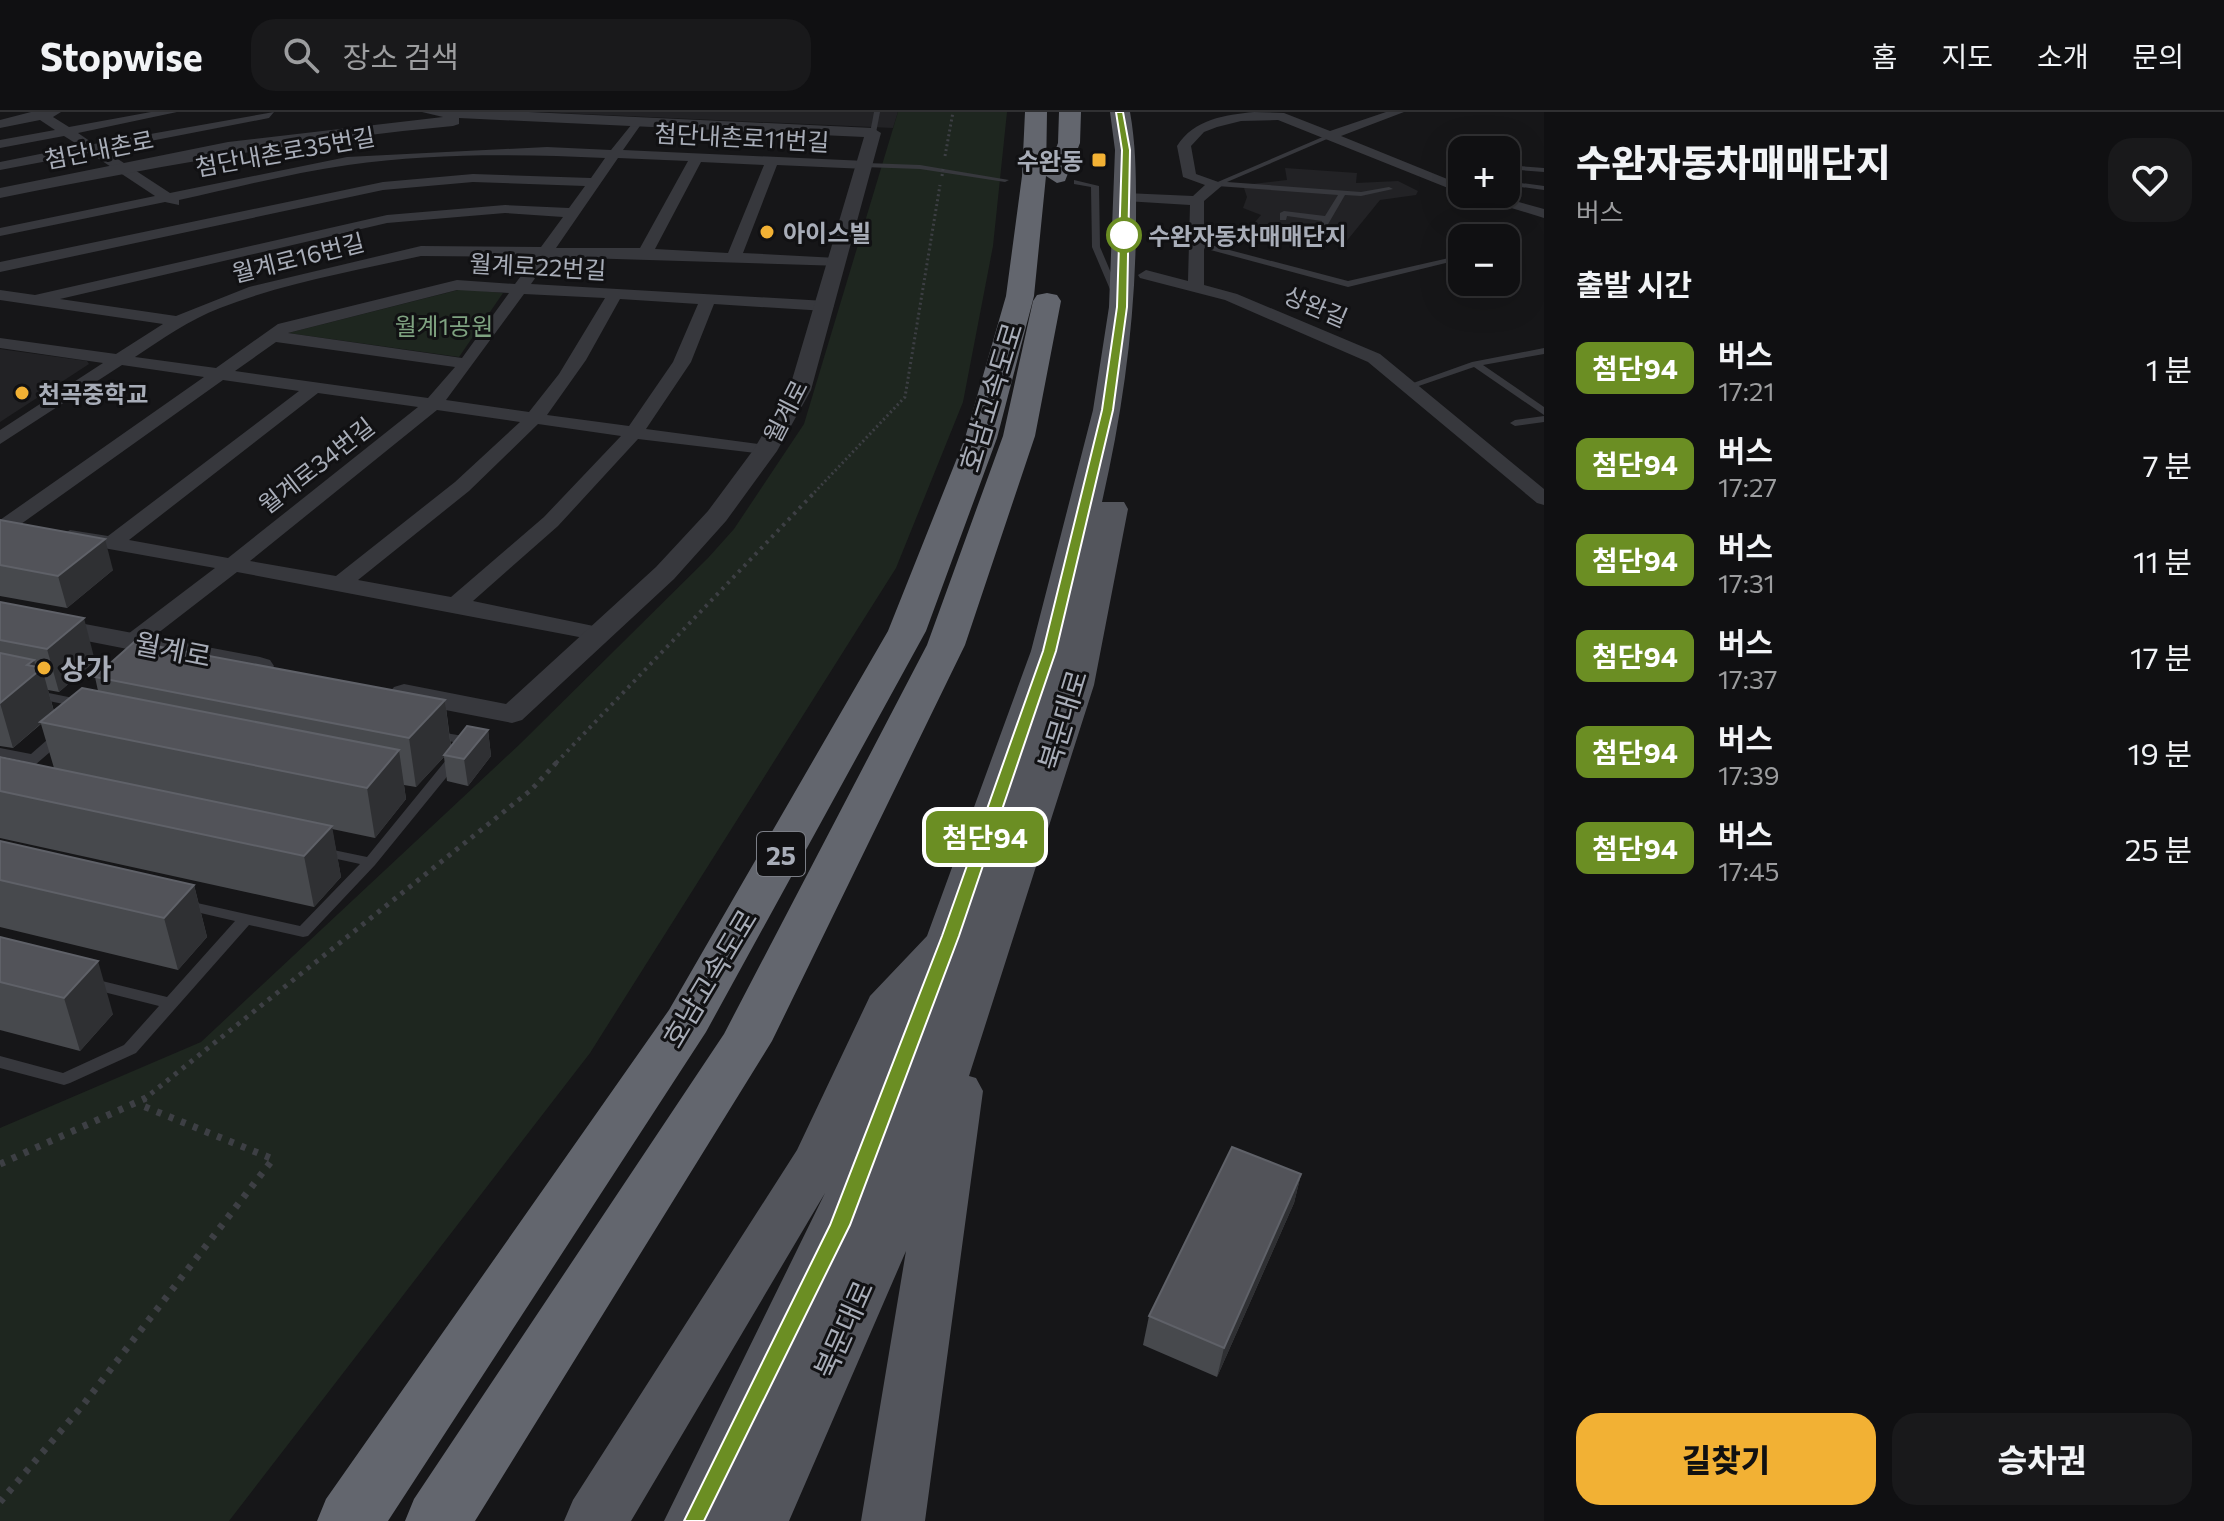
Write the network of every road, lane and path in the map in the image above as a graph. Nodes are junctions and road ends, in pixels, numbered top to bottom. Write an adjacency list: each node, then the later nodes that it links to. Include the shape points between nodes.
1 (64, 112): 12 (street)
2 (171, 112): 18 (street)
3 (266, 112): 21 (street)
4 (430, 112): 13 (street)
5 (953, 112): 113 (path, bridge, via 905,397 531,790)
6 (1036, 112): 116 (highway, 호남고속도로 / 25, via 1020,296 981,438 907,631 688,1020)
7 (1057, 112): 31 (highway, 호남고속도로 / 25)
8 (1070, 112): 31 (highway)
9 (1120, 112): 43 (main road, 북문대로)
10 (1138, 112): 43 (main road, 북문대로)
11 (1398, 112): 19 (street)
12 (40, 114): 17 (street); 18 (street, 첨단내촌로35번길)
13 (493, 116): 14 (street, 첨단내촌로); 15 (street)
14 (393, 118): 23 (street); 29 (street, 첨단내촌로)
15 (636, 123): 16 (street); 22 (street, 첨단내촌로11번길)
16 (875, 123): 26 (street, 월계로)
17 (0, 124)
18 (67, 132): 20 (street); 21 (street, 첨단내촌로35번길)
19 (1332, 135): 32 (street); 36 (lane); 36 (street, via 1267,114 1240,116 1194,133 1184,146 1190,177)
20 (0, 144)
21 (92, 148): 27 (street); 29 (street, 첨단내촌로35번길)
22 (615, 153): 23 (street, 첨단내촌로11번길, via 484,150); 24 (street, 첨단내촌로11번길); 35 (street, 첨단내촌로11번길)
23 (411, 155): 34 (street); 42 (street, 첨단내촌로35번길, via 347,161)
24 (696, 158): 25 (street, 첨단내촌로11번길); 56 (street)
25 (772, 161): 26 (street, 첨단내촌로11번길); 57 (street)
26 (866, 165): 33 (lane); 59 (street, 월계로)
27 (0, 166)
28 (1520, 168): 30 (lane)
29 (123, 169): 40 (street, 첨단내촌로); 42 (street, 첨단내촌로35번길)
30 (1544, 170)
31 (1067, 179): 64 (lane, via 1095,186 1096,247); 117 (highway, 호남고속도로 / 25, via 1019,436 946,645 746,1041)
32 (1448, 179)
33 (1005, 180)
34 (424, 182): 35 (street); 46 (street); 50 (street, 첨단내촌로35번길, via 344,192)
35 (596, 182): 47 (street, 첨단내촌로11번길)
36 (1217, 184): 41 (lane); 44 (street)
37 (1520, 185): 38 (lane)
38 (1544, 188)
39 (1389, 189): 41 (lane)
40 (0, 193)
41 (1343, 193): 49 (lane, via 1326,222 1284,213)
42 (167, 197): 50 (street, 첨단내촌로35번길); 51 (street, 첨단내촌로35번길)
43 (1139, 198): 44 (street); 64 (main road, 북문대로)
44 (1197, 201): 52 (street)
45 (1520, 207): 48 (street)
46 (436, 212): 47 (street); 53 (street); 54 (street)
47 (574, 213): 55 (street, 첨단내촌로11번길)
48 (1544, 214)
49 (1283, 218)
50 (206, 223): 54 (street, 첨단내촌로35번길); 60 (street, 첨단내촌로35번길)
51 (0, 232)
52 (1195, 243): 58 (lane, via 1348,284); 62 (street)
53 (438, 249): 55 (street, 월계로16번길); 61 (street, 월계로16번길)
54 (248, 250): 61 (street, 첨단내촌로35번길); 68 (street)
55 (546, 251): 56 (street, 월계로16번길); 63 (street, 첨단내촌로11번길)
56 (645, 253): 57 (street, 월계로16번길)
57 (734, 257): 59 (street, 월계로16번길)
58 (1448, 260)
59 (837, 263): 69 (street, 월계로)
60 (3, 264)
61 (295, 281): 70 (street, 월계로16번길, via 212,305)
62 (1196, 285): 64 (street, 상완길); 78 (street, 상완길, via 1361,352)
63 (518, 288): 65 (street, 월계로22번길); 71 (street, 월계로22번길, via 457,285 284,328); 75 (street, 월계로34번길)
64 (1134, 291): 108 (main road, 북문대로, via 1049,651); 110 (main road, 북문대로, via 1143,338 1133,412 1075,685)
65 (615, 294): 67 (street, 월계로22번길); 83 (street, via 582,354)
66 (0, 295): 68 (street)
67 (708, 299): 69 (street, 월계로22번길); 85 (street, via 683,359)
68 (35, 300): 70 (street)
69 (826, 306): 87 (street, 월계로, via 800,390)
70 (178, 321): 74 (street, 월계로16번길)
71 (272, 336): 75 (street); 77 (street, 월계로22번길)
72 (0, 343): 74 (street, 월계로34번길)
73 (1544, 351): 76 (lane)
74 (119, 360): 77 (street, 월계로34번길); 86 (street, 월계로16번길)
75 (467, 364): 80 (street, 월계로34번길)
76 (1475, 364): 78 (lane); 81 (lane)
77 (219, 374): 79 (street, 월계로34번길); 89 (street)
78 (1407, 387): 88 (street, 상완길)
79 (314, 388): 80 (street, 월계로34번길); 90 (street)
80 (432, 405): 83 (street, 월계로34번길); 91 (street, 월계로34번길)
81 (1544, 412)
82 (1544, 419): 84 (lane)
83 (532, 420): 85 (street, 월계로34번길); 92 (street, via 455,495)
84 (1515, 423)
85 (634, 434): 87 (street, 월계로34번길); 93 (street, via 564,513)
86 (0, 438)
87 (765, 451): 95 (street, 월계로, via 717,516)
88 (1544, 499)
89 (3, 524): 90 (street)
90 (112, 543): 91 (street)
91 (231, 564): 92 (street); 96 (street, 월계로34번길)
92 (339, 584): 93 (street)
93 (456, 604): 95 (street)
94 (0, 616): 96 (street, 월계로)
95 (600, 634): 99 (street, 월계로, via 512,714)
96 (149, 648): 97 (street, 월계로)
97 (285, 670)
98 (0, 687): 102 (lane, via 95,706)
99 (376, 688)
100 (423, 732): 105 (lane, via 469,741 417,794)
101 (0, 752): 102 (lane)
102 (33, 759): 103 (lane)
103 (9, 786)
104 (309, 849): 105 (lane)
105 (370, 862): 107 (lane, via 303,932)
106 (168, 901): 107 (lane)
107 (245, 919): 111 (lane)
108 (950, 936): 118 (main road, via 887,1008 820,1157); 119 (main road, 북문대로, via 840,1225)
109 (78, 980): 111 (lane)
110 (973, 996): 120 (main road, 북문대로, via 882,1243); 121 (main road)
111 (171, 1003): 112 (lane, via 130,1049 64,1079)
112 (1, 1063)
113 (138, 1104): 114 (path); 115 (path, via 273,1159 83,1405)
114 (0, 1164)
115 (0, 1502)
116 (350, 1521)
117 (438, 1521)
118 (596, 1521)
119 (696, 1521)
120 (757, 1521)
121 (893, 1521)

